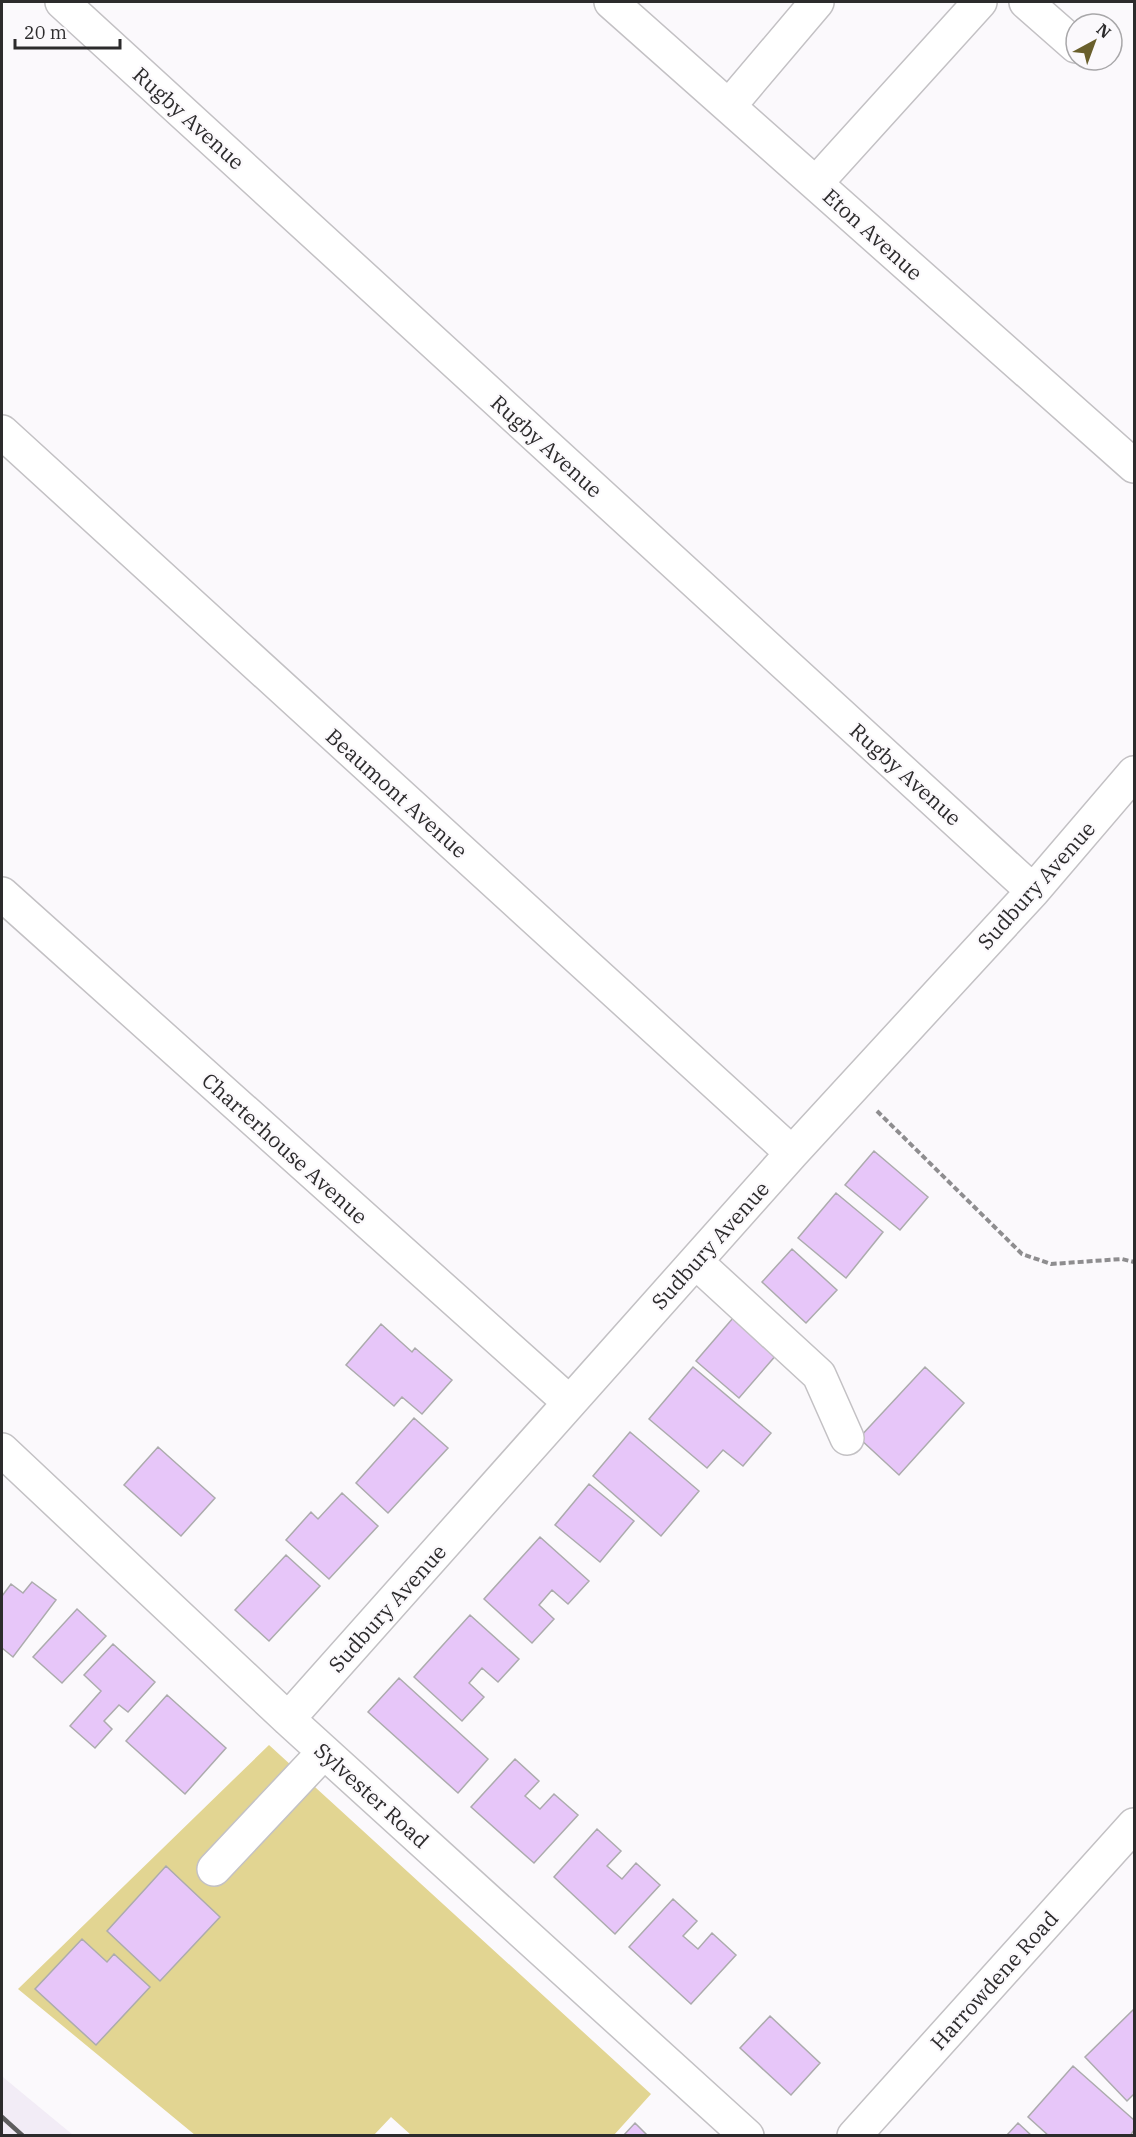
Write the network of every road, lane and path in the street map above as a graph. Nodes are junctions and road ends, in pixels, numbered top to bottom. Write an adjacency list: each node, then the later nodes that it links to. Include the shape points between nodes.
1 (62, 2): 12 (street, Rugby Avenue)
2 (817, 2): 7 (street)
3 (980, 2): 8 (street)
4 (1026, 2): 6 (street)
5 (624, 6): 7 (street, Eton Avenue)
6 (1064, 35)
7 (729, 106): 8 (street, Eton Avenue)
8 (816, 183): 10 (street, Eton Avenue)
9 (2, 432): 15 (street, Beaumont Avenue)
10 (1134, 466)
11 (1134, 773): 12 (street, Sudbury Avenue)
12 (1033, 891): 14 (street, Sudbury Avenue)
13 (2, 894): 18 (street, Charterhouse Avenue)
14 (853, 1087): 15 (street, Sudbury Avenue); 17 (path, via 1022,1254 1051,1264 1122,1259)
15 (792, 1154): 16 (street, Sudbury Avenue)
16 (696, 1262): 18 (street, Sudbury Avenue); 19 (street, via 819,1375)
17 (1134, 1262)
18 (569, 1402): 21 (street, Sudbury Avenue)
19 (847, 1438)
20 (2, 1450): 21 (street, Sylvester Road)
21 (288, 1719): 22 (street, Sylvester Road)
22 (324, 1752): 24 (street); 25 (street, Sylvester Road)
23 (1134, 1825): 26 (street, Harrowdene Road)
24 (214, 1869)
25 (747, 2136)
26 (854, 2136)

